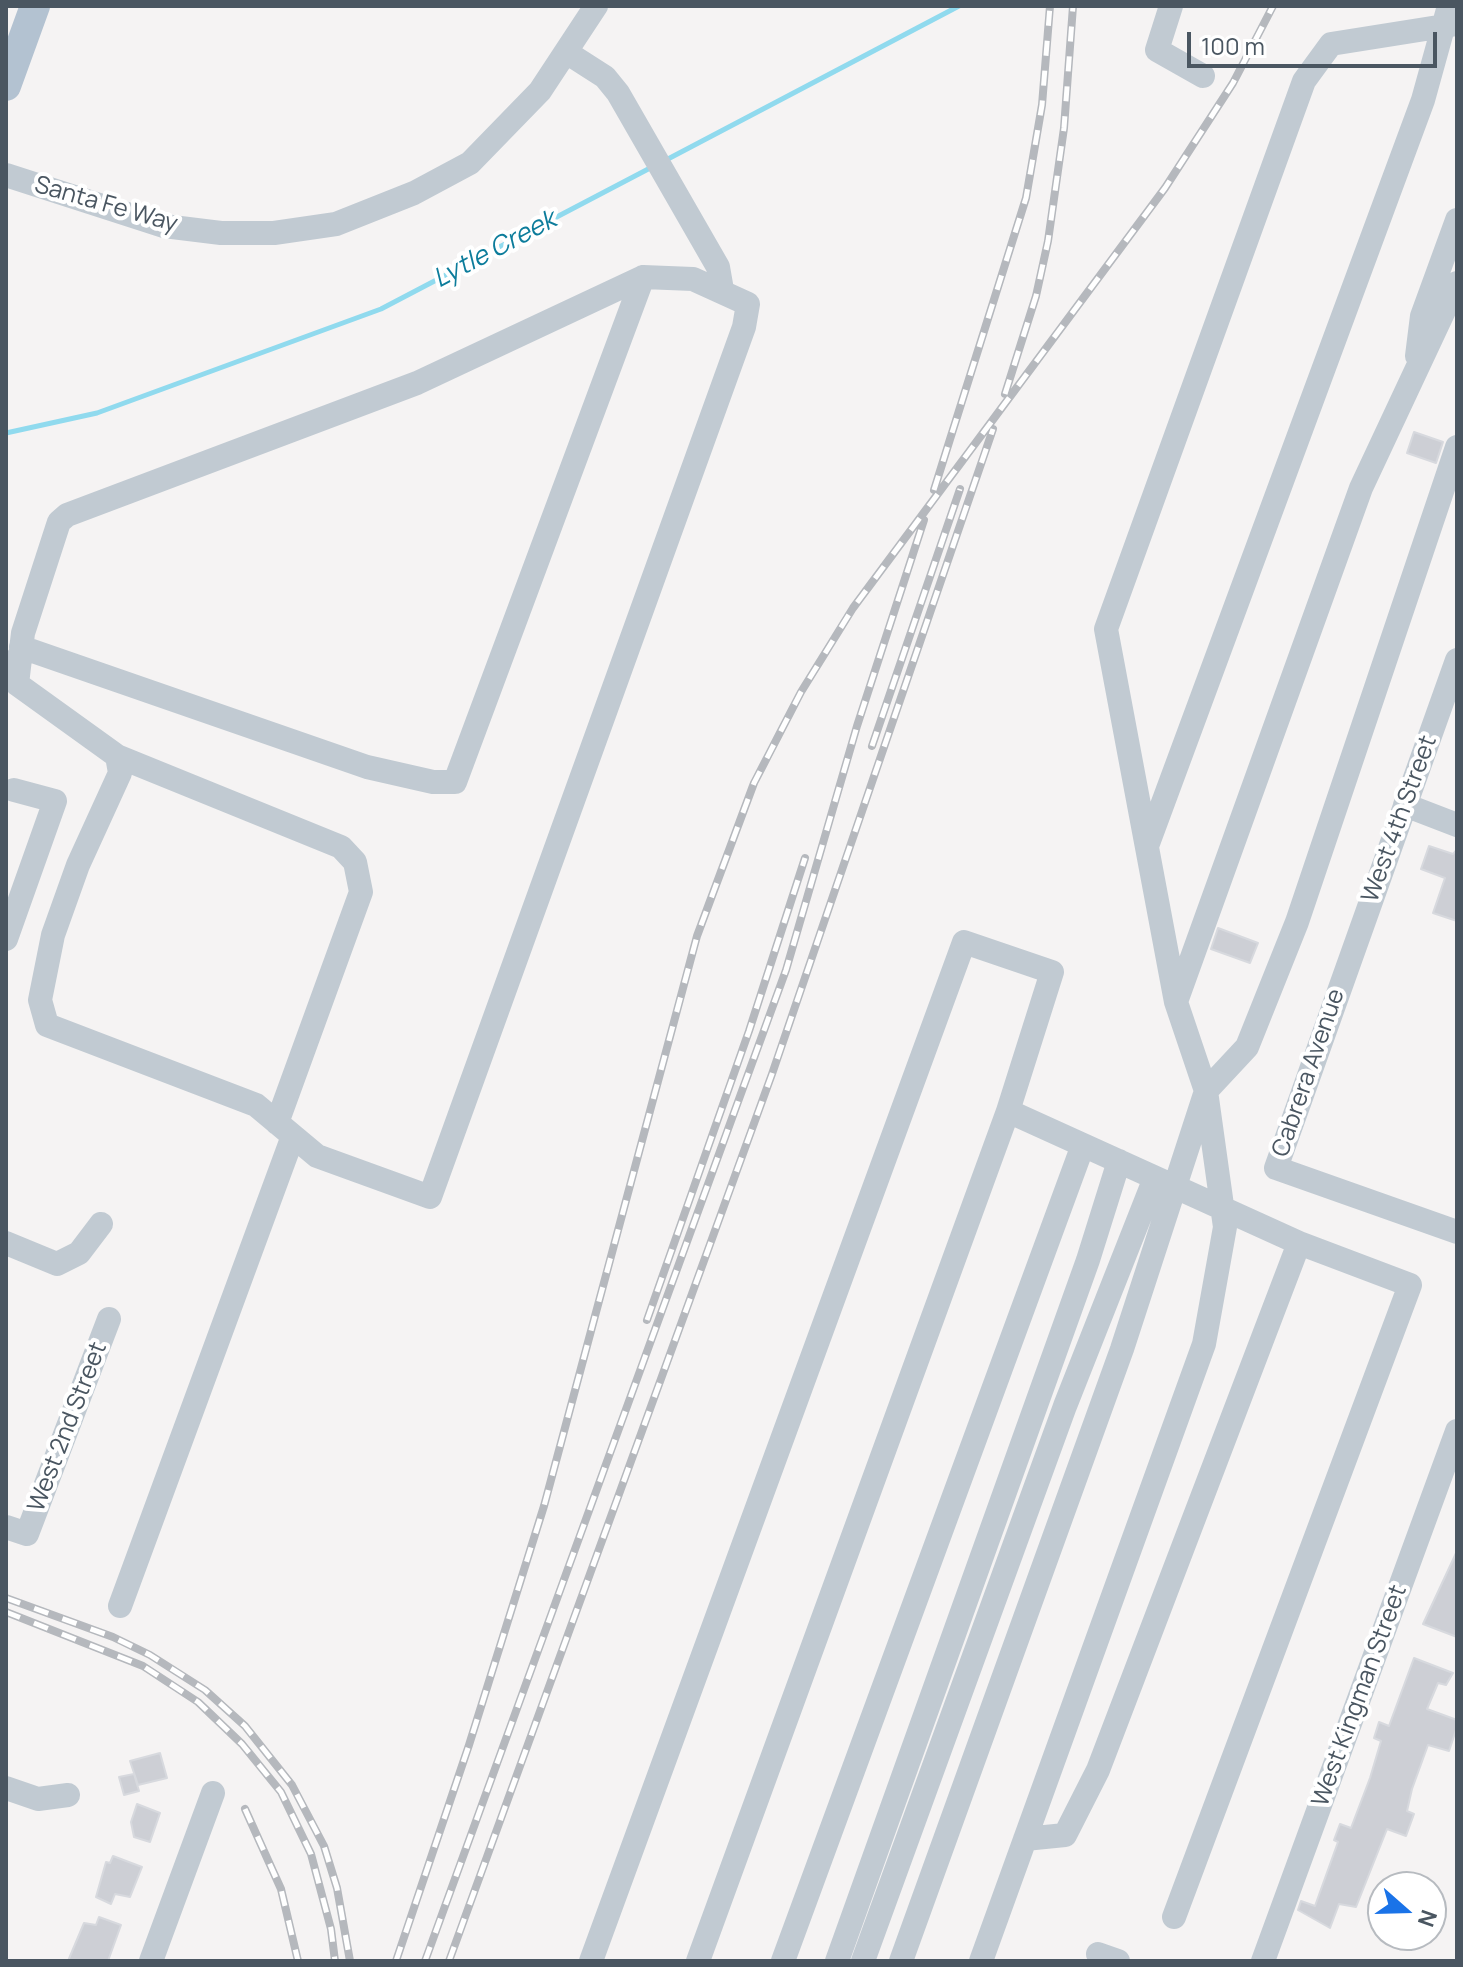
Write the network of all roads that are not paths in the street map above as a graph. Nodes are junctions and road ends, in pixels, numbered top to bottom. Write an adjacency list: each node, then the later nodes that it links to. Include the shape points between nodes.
1 (35, 6): 8 (main road)
2 (596, 6): 6 (street, Santa Fe Way)
3 (1171, 6): 7 (street, via 1157,50)
4 (1429, 6): 5 (street, via 1429,12)
5 (1450, 19): 24 (street); 24 (street, via 1331,44 1304,81 1106,629)
6 (566, 52): 9 (street, Santa Fe Way, via 540,91 470,163 414,193 336,224 274,233 164,226); 13 (street, via 605,77 632,116 718,267)
7 (1203, 76)
8 (6, 86)
9 (6, 175)
10 (1457, 220): 14 (street, via 1422,316)
11 (643, 277): 13 (street, via 693,279); 17 (street, via 417,383 67,515 59,522); 17 (street, via 455,782 367,767)
12 (1457, 283): 14 (street)
13 (722, 290): 31 (street, via 748,304 744,327 430,1197 317,1156)
14 (1414, 374): 28 (street, via 1361,488)
15 (1457, 447): 29 (street, via 1297,922 1247,1047)
16 (1457, 662): 18 (street, West 4th Street)
17 (12, 671): 19 (street)
18 (1448, 715): 21 (street, West 4th Street)
19 (117, 756): 25 (street, via 120,773); 31 (street, via 341,847 355,862 361,892)
20 (9, 796): 23 (street, via 55,801)
21 (1405, 805): 22 (street); 26 (street, West 4th Street)
22 (1457, 825)
23 (43, 834): 25 (street); 27 (street)
24 (1147, 846): 28 (street)
25 (85, 849): 31 (street, via 44,969 40,1000 47,1025 256,1105)
26 (1359, 932): 37 (street, Cabrera Avenue, via 1276,1168)
27 (6, 939)
28 (1176, 1002): 29 (street)
29 (1206, 1091): 34 (street); 35 (street)
30 (1008, 1111): 32 (street); 50 (street, via 1052,972 964,942); 51 (street)
31 (285, 1130): 43 (street)
32 (1083, 1145): 33 (street); 52 (street)
33 (1119, 1161): 34 (street); 53 (street)
34 (1164, 1182): 35 (street); 54 (street, via 1065,1406); 55 (street, via 1122,1349)
35 (1222, 1208): 39 (street); 47 (street, via 1225,1227 1204,1344)
36 (101, 1224): 38 (street, via 79,1253 57,1264)
37 (1457, 1232)
38 (6, 1243)
39 (1299, 1243): 47 (street, via 1098,1770 1065,1835); 48 (street, via 1410,1285)
40 (109, 1319): 42 (street, West 2nd Street)
41 (1457, 1431): 57 (street, West Kingman Street)
42 (16, 1531)
43 (120, 1606)
44 (6, 1788): 46 (street, via 38,1799)
45 (213, 1793): 49 (street)
46 (68, 1795)
47 (1025, 1839): 56 (street)
48 (1174, 1917)
49 (151, 1961)
50 (591, 1961)
51 (698, 1961)
52 (783, 1961)
53 (837, 1961)
54 (863, 1961)
55 (901, 1961)
56 (981, 1961)
57 (1263, 1961)

